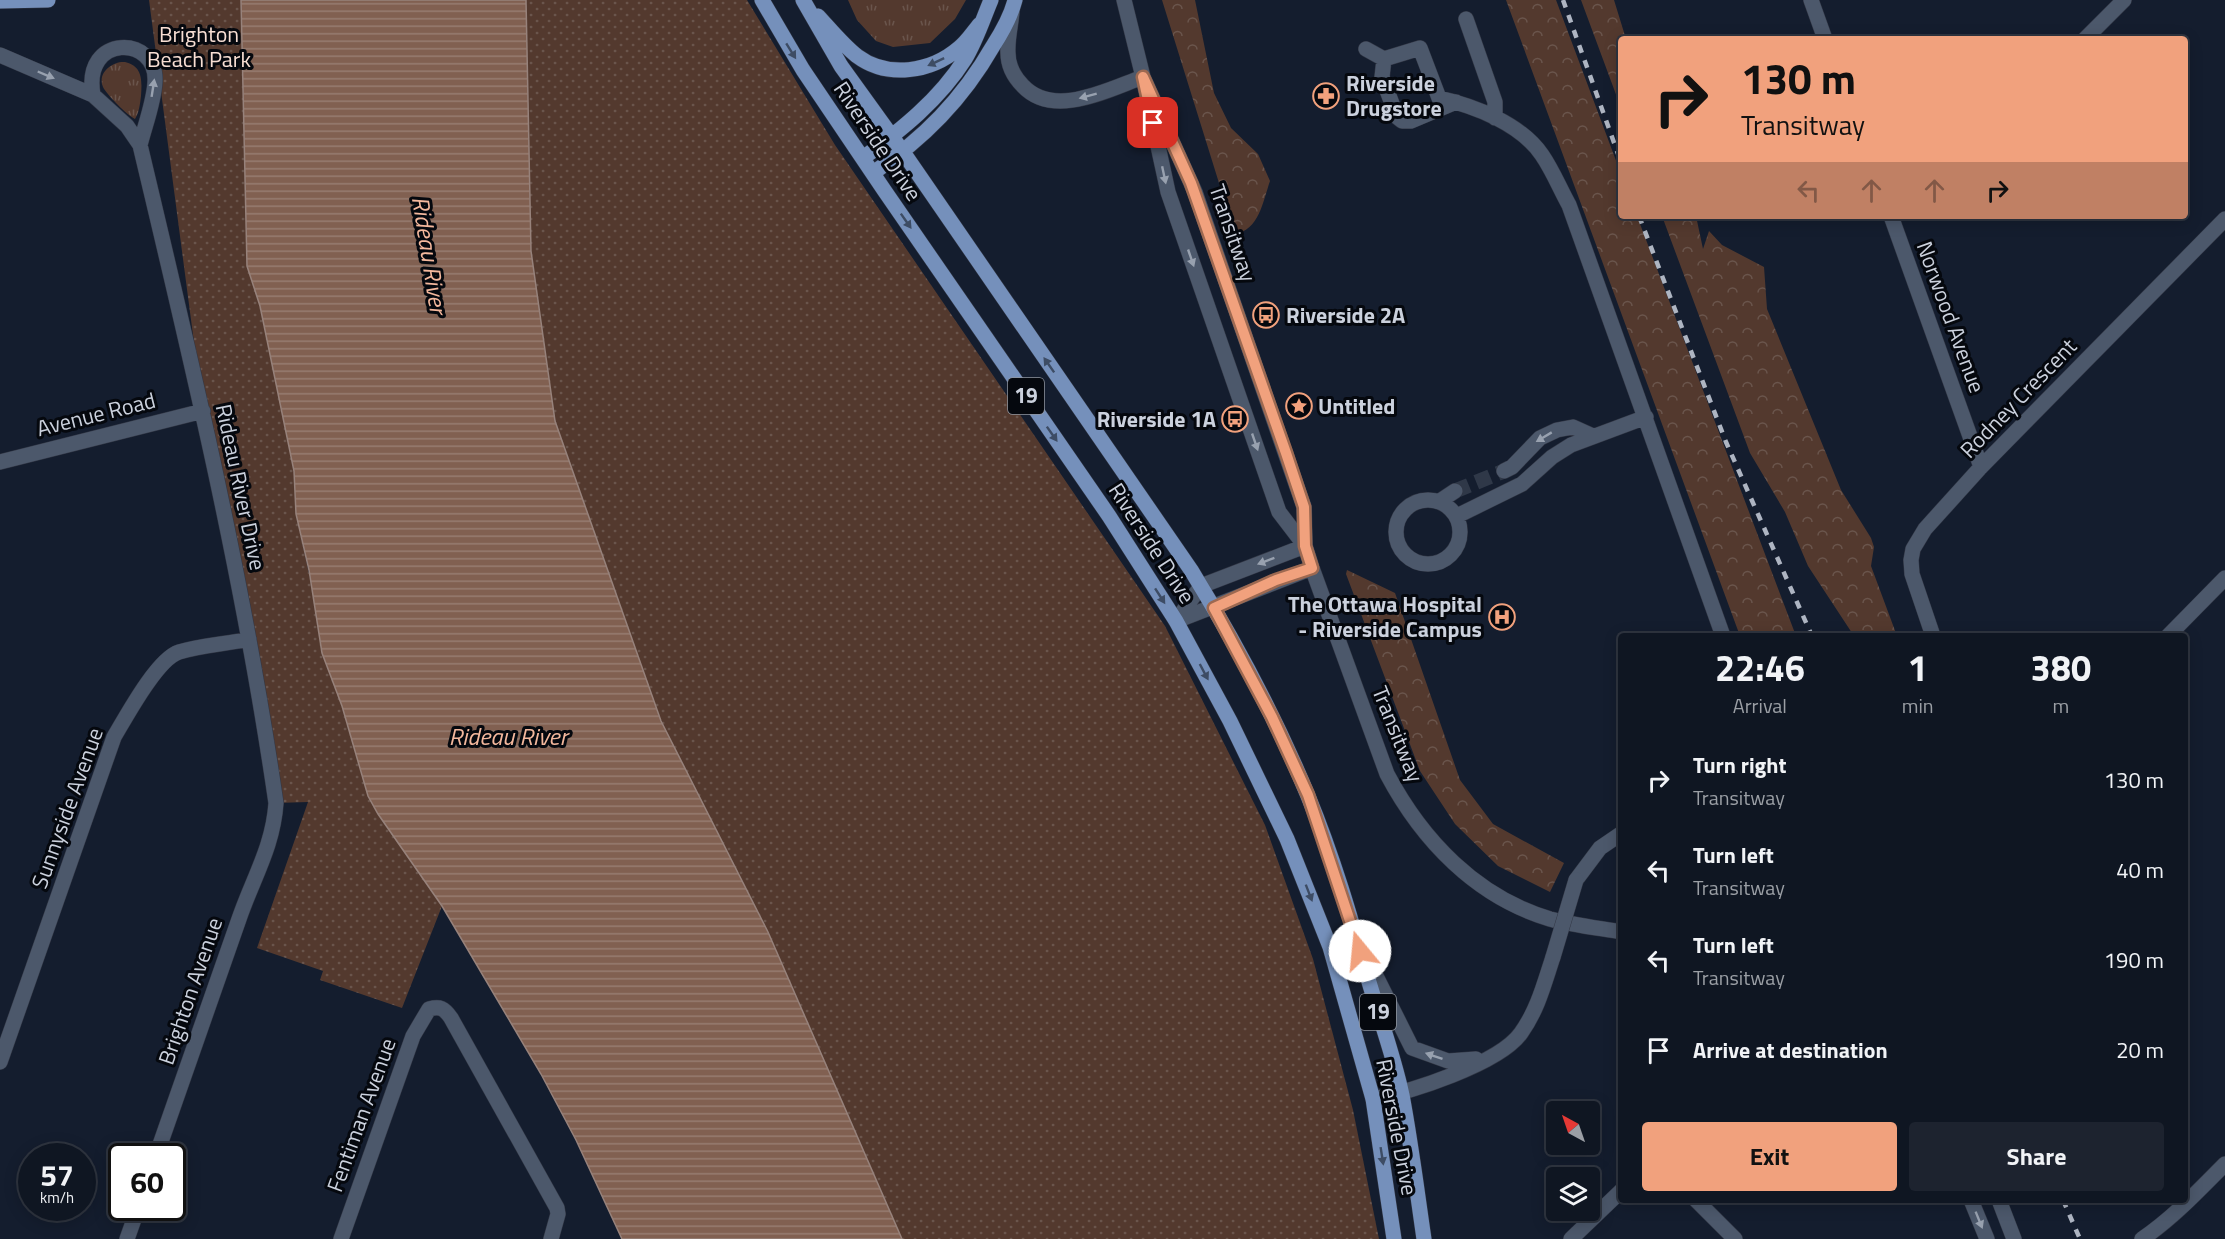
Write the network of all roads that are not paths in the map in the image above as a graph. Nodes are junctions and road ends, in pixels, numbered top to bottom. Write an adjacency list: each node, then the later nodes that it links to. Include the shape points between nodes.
1 (48, 0): 8 (main road)
2 (762, 0): 24 (main road, Riverside Drive / 19, one-way to 24, via 803,70)
3 (803, 0): 11 (main road, one-way to 3, via 947,57 915,70 899,70 869,63 856,55); 21 (main road, Riverside Drive / 19, via 841,66)
4 (991, 0): 11 (main road)
5 (1124, 0): 17 (street, Transitway)
6 (1811, 0): 12 (street)
7 (2124, 0): 13 (street)
8 (0, 1)
9 (1014, 4): 17 (street, one-way to 9, via 1079,99 1037,97 1016,78 1010,66); 23 (main road, via 966,88 942,117)
10 (1466, 18): 20 (street, via 1495,102)
11 (980, 24): 21 (main road, via 955,74)
12 (1824, 36)
13 (2088, 36)
14 (1366, 49): 16 (street)
15 (0, 55): 18 (street, Rideau River Drive, one-way to 18)
16 (1384, 59): 19 (street, via 1420,48 1439,98); 19 (street, via 1382,77 1402,121 1411,122)
17 (1143, 77): 37 (street, Transitway, via 1191,183 1286,453 1304,507); 37 (street, Transitway, one-way to 37, via 1171,202 1279,512)
18 (93, 95): 22 (street, Rideau River Drive, via 128,126); 22 (street, Rideau River Drive, one-way to 18, via 156,82 154,68 143,53 123,47 102,54 91,73)
19 (1456, 102): 20 (street)
20 (1495, 118): 29 (street, via 1526,136 1569,205)
21 (892, 137): 23 (main road, Riverside Drive / 19); 24 (main road)
22 (140, 145): 28 (street, Rideau River Drive)
23 (903, 152): 25 (main road); 40 (main road, Riverside Drive / 19, one-way to 23)
24 (863, 158): 25 (main road, Riverside Drive / 19)
25 (873, 173): 42 (main road, Riverside Drive / 19, one-way to 42, via 1102,506)
26 (2225, 219): 32 (street, Rodney Crescent)
27 (1893, 222): 32 (street, Norwood Avenue)
28 (203, 411): 31 (street, Avenue Road); 46 (street, Rideau River Drive)
29 (1646, 417): 30 (street); 43 (street)
30 (1593, 436): 33 (street, one-way to 33, via 1573,427 1557,430 1540,438); 36 (street, via 1552,457 1522,484)
31 (0, 462)
32 (1981, 467): 44 (street, Rodney Crescent, via 1925,529 1913,549 1912,574)
33 (1504, 471)
34 (1455, 491): 35 (street)
35 (1440, 501): 36 (street); 36 (street, via 1418,501 1401,514 1396,535 1405,555 1423,564 1444,561 1458,546 1461,536)
36 (1457, 516)
37 (1305, 546): 38 (street, Transitway); 40 (street, one-way to 40)
38 (1312, 568): 41 (street); 50 (street, Transitway, via 1387,774 1400,800 1437,848 1478,884 1528,911)
39 (2225, 578): 45 (street)
40 (1201, 586): 41 (main road, Riverside Drive / 19); 42 (street)
41 (1214, 608): 42 (street); 49 (main road, Riverside Drive / 19, via 1308,795)
42 (1176, 621): 54 (main road, Riverside Drive / 19, one-way to 54, via 1287,839 1330,947)
43 (1722, 633)
44 (1932, 633)
45 (2171, 633)
46 (249, 639): 48 (street, Rideau River Drive, via 276,803); 52 (street, Sunnyside Avenue, via 177,653 159,669 134,703 114,737)
47 (1618, 836): 51 (street, bridge, via 1600,848 1576,880 1539,1004 1513,1041)
48 (271, 841): 55 (street, Brighton Avenue, via 240,916)
49 (1354, 931): 51 (street, one-way to 49, via 1448,1061 1412,1048); 53 (main road, Riverside Drive / 19)
50 (1618, 931)
51 (1491, 1058): 53 (street)
52 (0, 1062)
53 (1401, 1093): 54 (street); 68 (main road, Riverside Drive / 19)
54 (1373, 1099): 67 (main road, Riverside Drive / 19, one-way to 67)
55 (161, 1143)
56 (2225, 1164): 58 (street)
57 (1618, 1194): 69 (street)
58 (2188, 1197)
59 (1699, 1203): 70 (street)
60 (1972, 1203): 71 (street, one-way to 71)
61 (2000, 1203): 72 (street)
62 (2182, 1203): 73 (street)
63 (134, 1221): 64 (street)
64 (128, 1239)
65 (341, 1239): 66 (street, Fentiman Avenue, via 413,1036 429,1009 441,1008 446,1010 550,1195 558,1214)
66 (551, 1239)
67 (1394, 1239)
68 (1424, 1239)
69 (1571, 1239)
70 (1735, 1239)
71 (1986, 1239)
72 (2014, 1239)
73 (2142, 1239)

